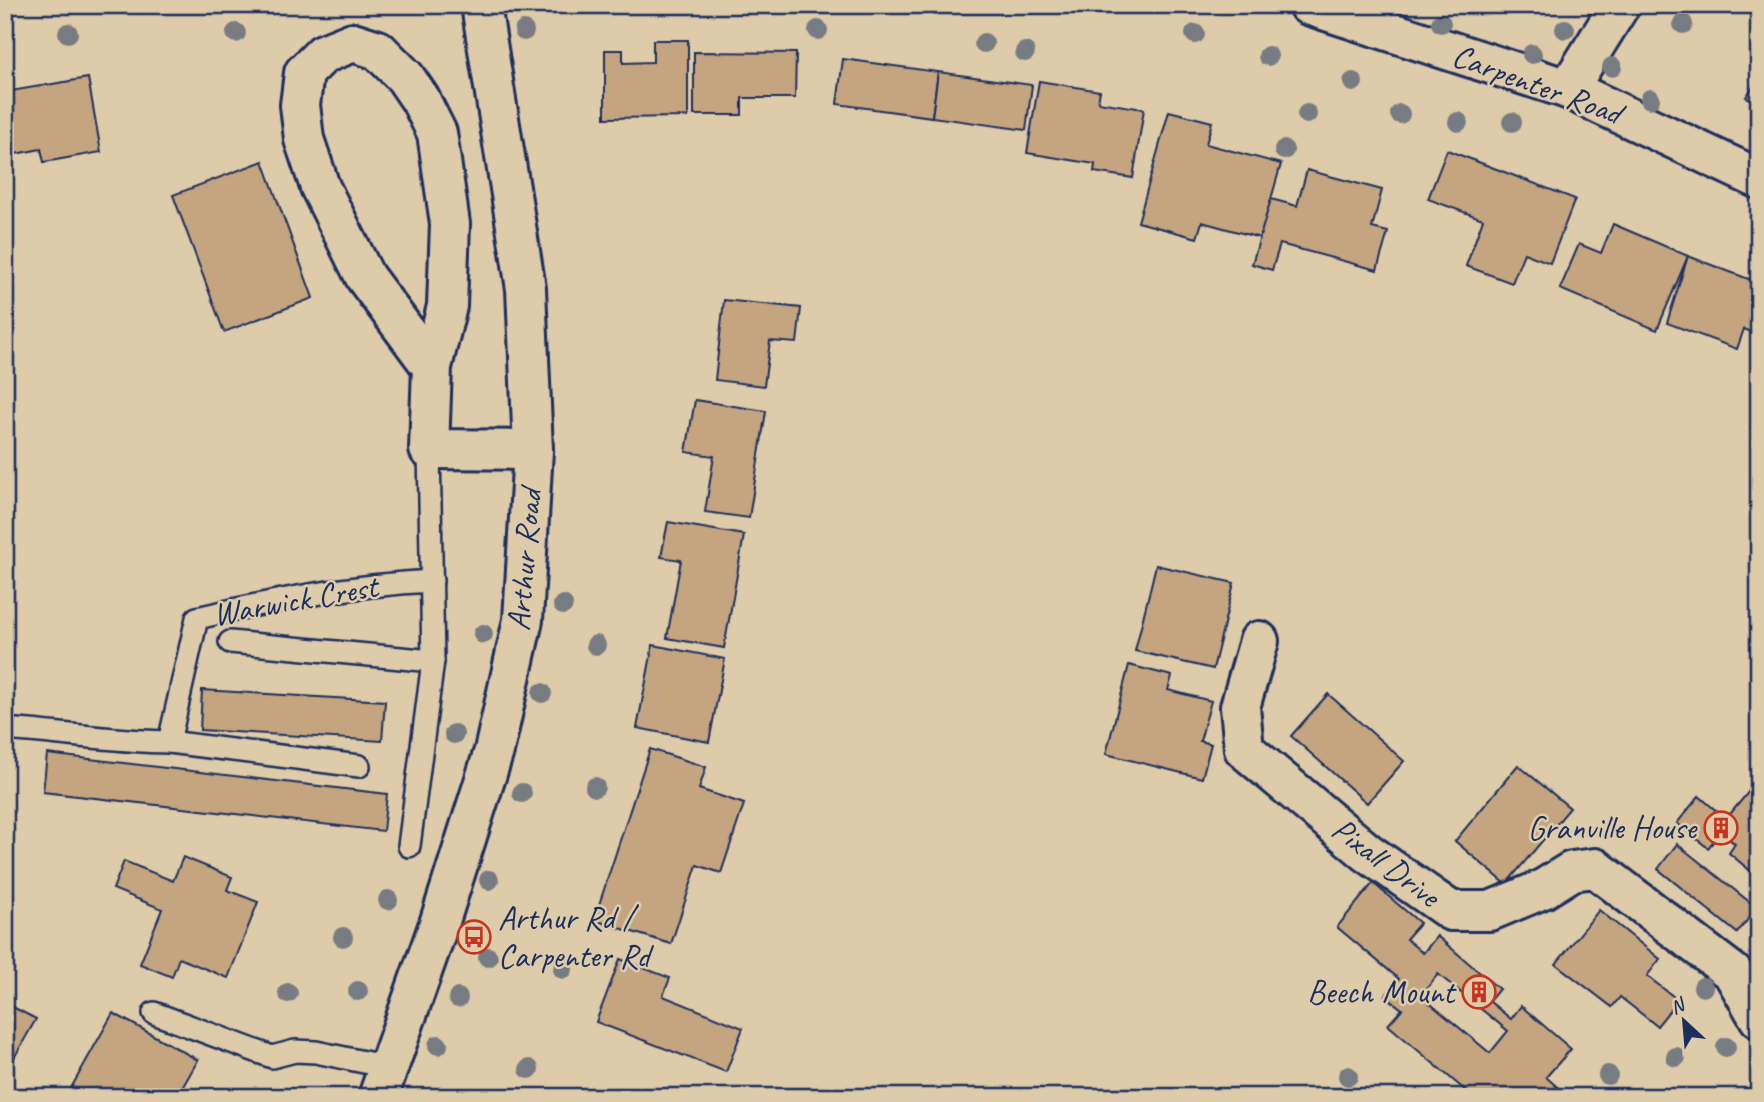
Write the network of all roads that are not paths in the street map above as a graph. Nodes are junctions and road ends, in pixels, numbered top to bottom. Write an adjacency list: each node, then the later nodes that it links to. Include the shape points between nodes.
1 (481, 5): 8 (street, Arthur Road, via 526,289)
2 (1308, 5): 4 (street, Carpenter Road)
3 (1620, 5): 4 (street)
4 (1568, 89): 5 (street, Carpenter Road)
5 (1759, 178)
6 (432, 367): 6 (street, via 365,277 320,187 304,139 300,105 304,74 323,54 353,42 379,50 405,77 437,132 450,224 447,306); 7 (street)
7 (429, 449): 8 (street); 9 (lane)
8 (533, 450): 19 (street, Arthur Road, via 523,620 494,751)
9 (432, 581): 12 (lane); 14 (lane, Warwick Crest, via 377,584 275,600 197,618)
10 (1259, 641): 18 (street, Pixall Drive, via 1240,707 1244,749 1368,853 1451,911 1490,911 1572,871 1595,868 1733,973)
11 (230, 642): 12 (lane)
12 (433, 661): 16 (lane)
13 (5, 729): 14 (lane)
14 (169, 742): 15 (lane)
15 (359, 766)
16 (409, 846)
17 (153, 1013): 19 (lane, via 272,1056 316,1052)
18 (1759, 1018)
19 (383, 1082)

